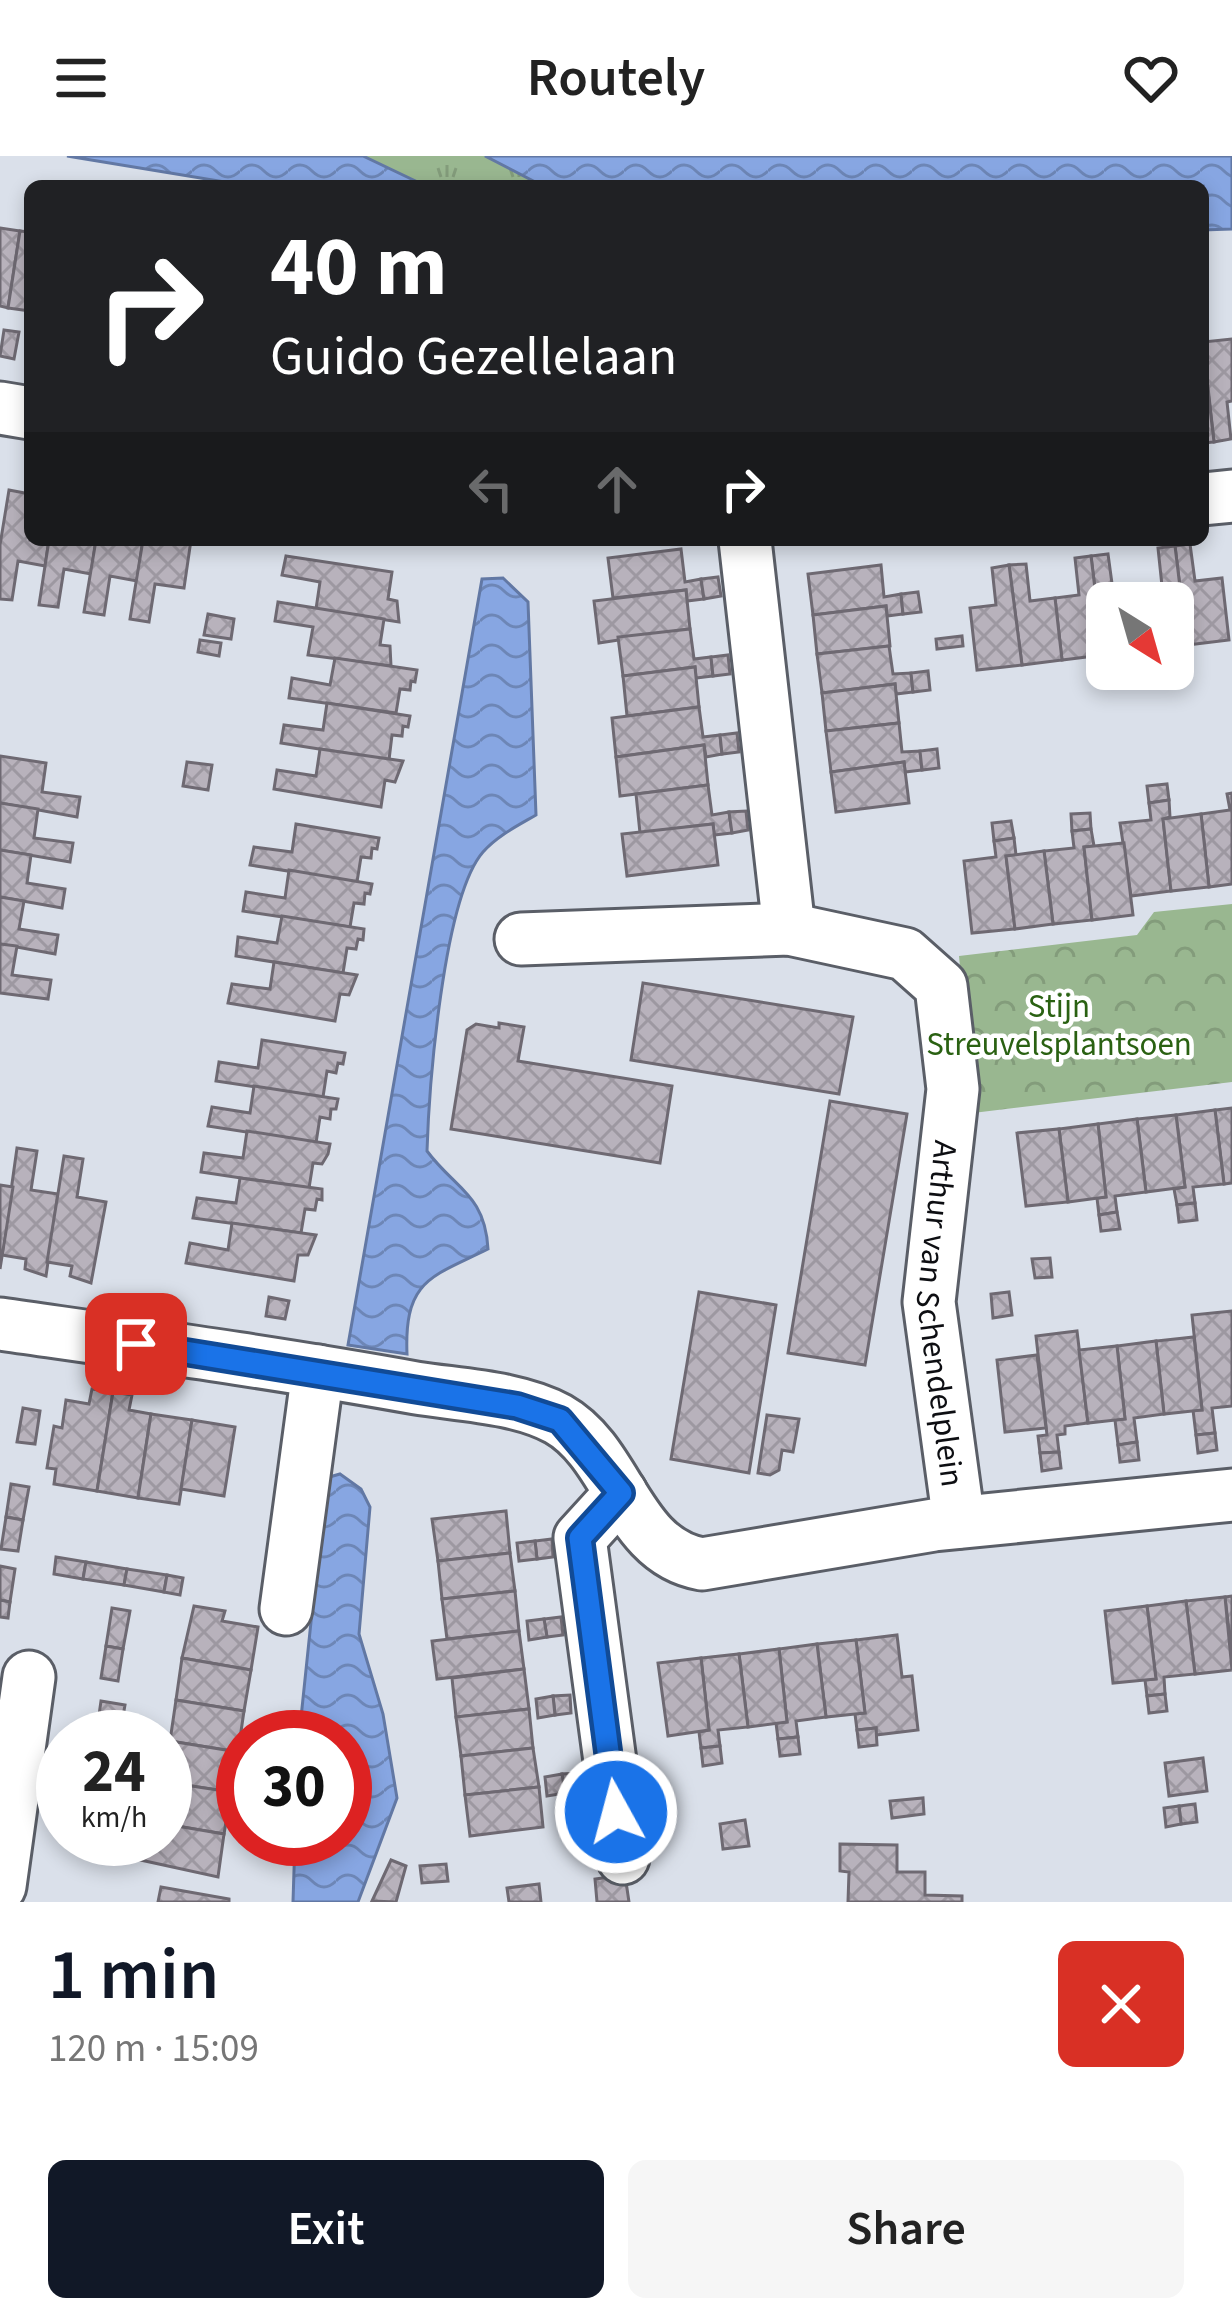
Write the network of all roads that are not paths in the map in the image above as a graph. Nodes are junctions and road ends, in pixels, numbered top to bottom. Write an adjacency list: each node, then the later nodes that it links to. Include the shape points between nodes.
1 (746, 546): 2 (street)
2 (789, 929): 3 (street, Arthur van Schendelplein); 8 (street, Arthur van Schendelplein, via 904,954 941,986 953,1090 929,1301)
3 (521, 939)
4 (0, 1324): 5 (street)
5 (318, 1371): 6 (street, via 560,1420); 9 (street)
6 (621, 1493): 8 (street, via 647,1534 681,1560 703,1564); 11 (street, via 580,1538)
7 (1232, 1495): 8 (street)
8 (959, 1522)
9 (286, 1609)
10 (28, 1677): 12 (street)
11 (623, 1858)
12 (0, 1886)

